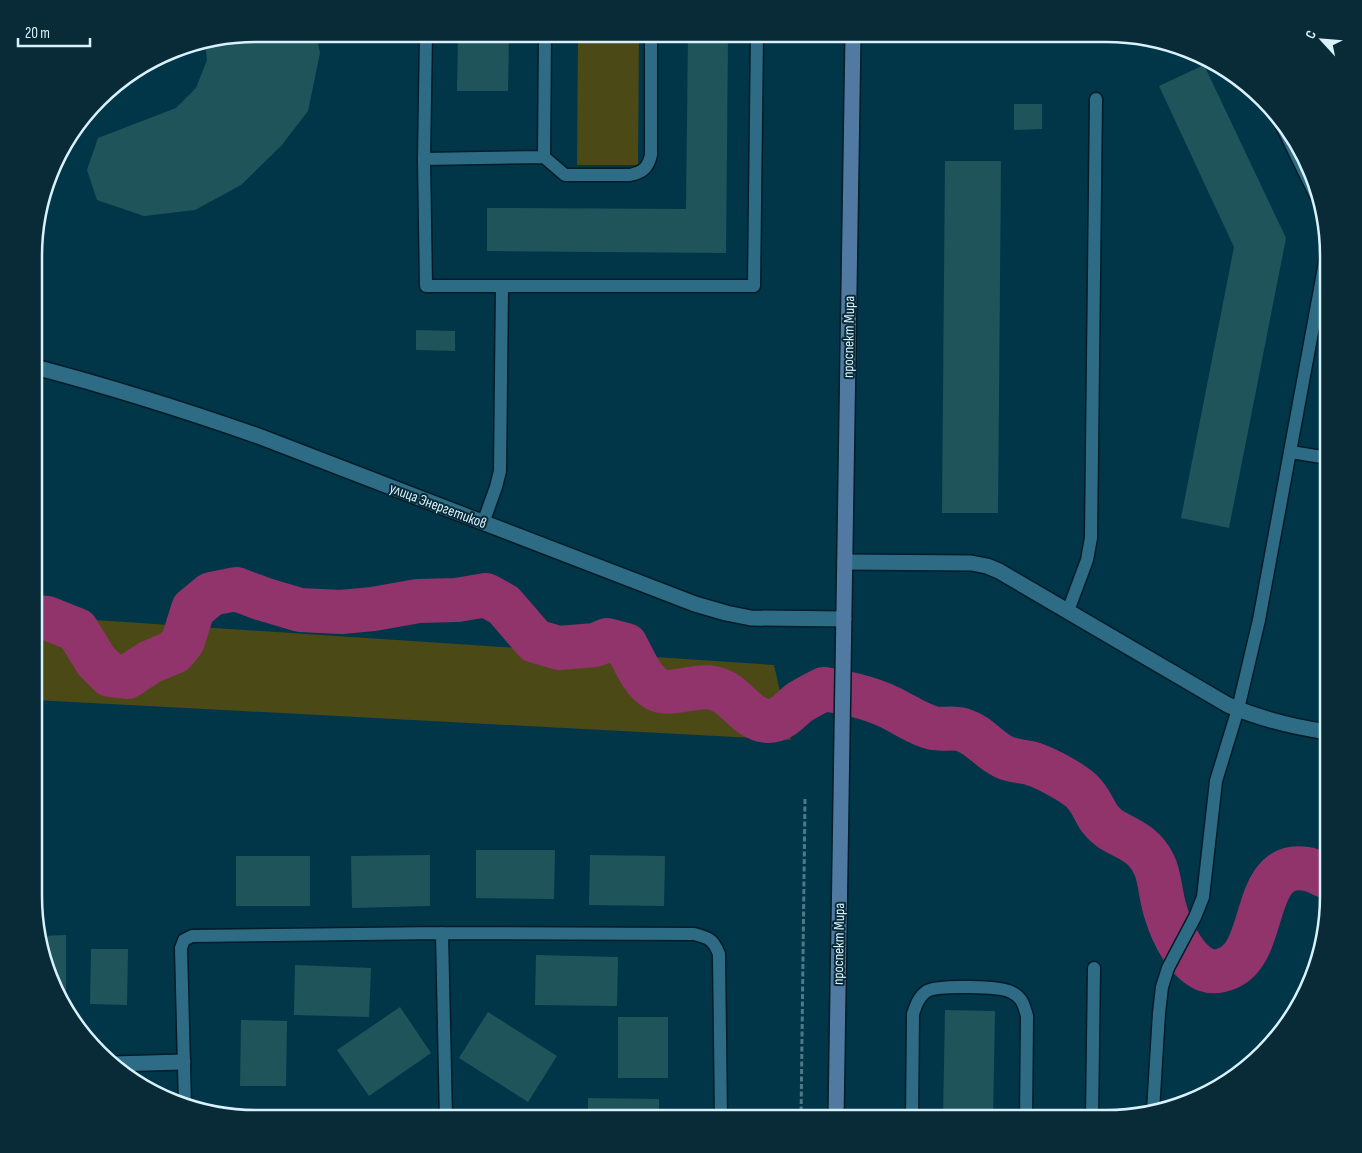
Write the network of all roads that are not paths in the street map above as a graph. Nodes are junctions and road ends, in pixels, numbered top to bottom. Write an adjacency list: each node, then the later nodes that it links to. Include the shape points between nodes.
1 (426, 42): 8 (lane)
2 (545, 42): 7 (lane)
3 (651, 42): 7 (lane, via 651,155 648,166 641,173 630,175 565,175)
4 (757, 42): 9 (lane, via 754,286)
5 (853, 42): 15 (main road, проспект Мира)
6 (1096, 99): 16 (lane, via 1091,538)
7 (544, 158): 8 (lane)
8 (424, 159): 9 (lane, via 426,286)
9 (502, 286): 14 (lane, via 500,471)
10 (1320, 290): 12 (lane)
11 (42, 369): 14 (street, улица Энергетиков, via 208,419)
12 (1291, 452): 13 (lane); 18 (lane, via 1259,620)
13 (1320, 457)
14 (483, 523): 17 (street, улица Энергетиков, via 726,613 752,618)
15 (845, 562): 16 (street, via 971,563 987,566); 17 (main road, проспект Мира)
16 (1068, 612): 18 (street)
17 (844, 619): 28 (main road, проспект Мира)
18 (1238, 709): 19 (street, via 1282,724); 25 (lane, via 1216,781 1203,897 1162,987)
19 (1320, 731)
20 (442, 933): 22 (lane, via 192,936 184,940 181,948); 26 (lane); 27 (lane, via 694,934 715,942 719,954)
21 (1094, 968): 31 (lane)
22 (183, 1062): 23 (street); 24 (lane)
23 (123, 1064)
24 (184, 1098)
25 (1153, 1105)
26 (446, 1110)
27 (721, 1110)
28 (836, 1110)
29 (912, 1110): 30 (lane, via 913,1014 917,1002 926,992 936,988 999,988 1012,992 1024,1002 1027,1016)
30 (1026, 1110)
31 (1092, 1110)

